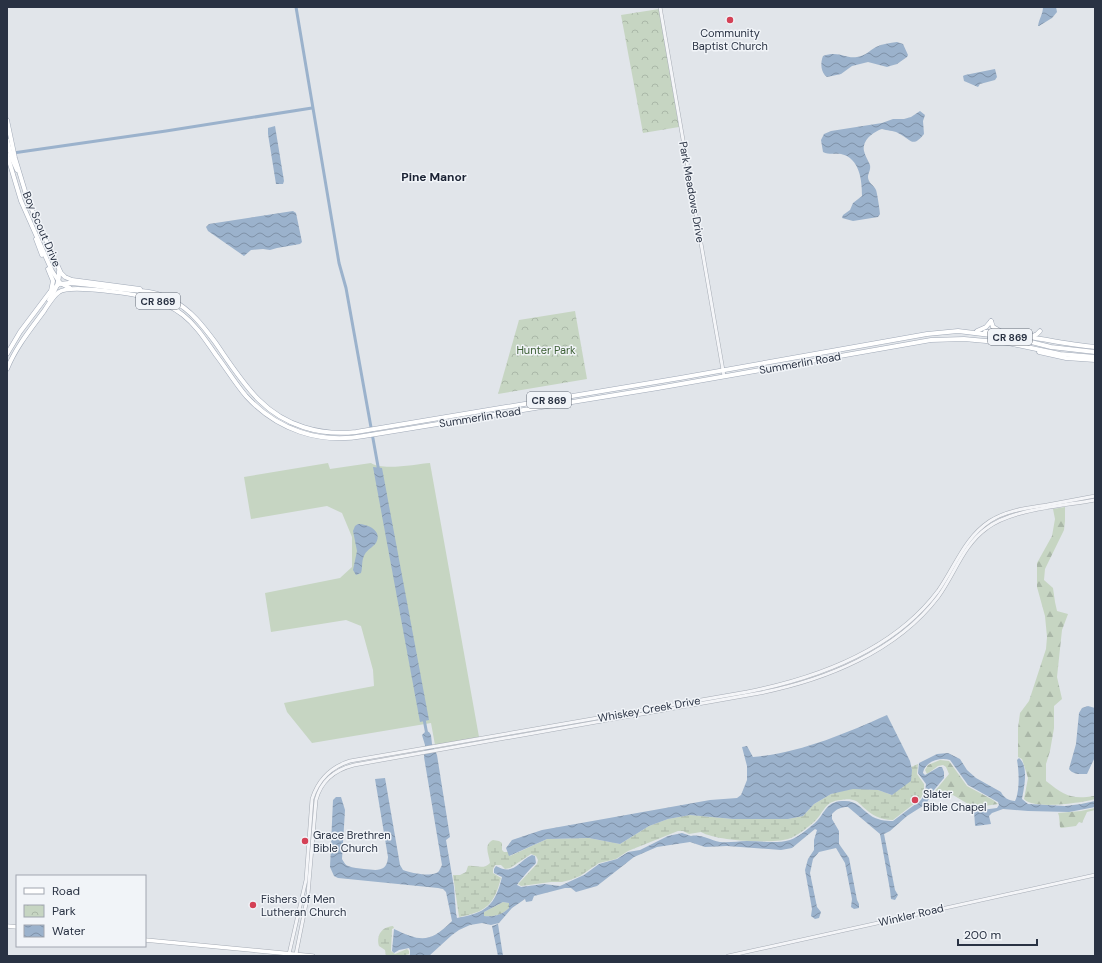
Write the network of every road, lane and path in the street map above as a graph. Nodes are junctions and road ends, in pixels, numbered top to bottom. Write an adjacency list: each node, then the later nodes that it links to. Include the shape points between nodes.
1 (660, 7): 28 (street, Park Meadows Drive)
2 (7, 123): 4 (main road, Boy Scout Drive)
3 (7, 140): 4 (main road)
4 (10, 147): 6 (main road, Boy Scout Drive)
5 (7, 154): 6 (main road, Boy Scout Drive)
6 (12, 159): 7 (main road, Boy Scout Drive, via 21,201); 8 (main road, Boy Scout Drive)
7 (35, 233): 9 (main road, Boy Scout Drive); 11 (main road, via 37,244 52,278)
8 (58, 268): 9 (main road); 12 (main road, Boy Scout Drive, via 64,276 72,280)
9 (59, 283): 10 (main road); 11 (main road); 12 (main road, Summerlin Road / CR 869); 13 (main road)
10 (76, 288): 13 (main road, Summerlin Road / CR 869, via 59,292); 29 (main road, Summerlin Road / CR 869, via 143,296 173,308 197,329 246,396 267,415 287,427 323,438 345,439 366,436)
11 (51, 291): 16 (main road)
12 (148, 291): 28 (main road, Summerlin Road / CR 869, via 172,300 192,315 264,406 296,425 318,432 341,433 375,429)
13 (39, 317): 21 (main road, Summerlin Road / CR 869)
14 (958, 331): 15 (main road); 23 (main road, Summerlin Road / CR 869); 28 (main road, Summerlin Road / CR 869, via 908,336)
15 (977, 331): 17 (main road); 17 (main road, via 991,321 994,328)
16 (20, 332): 21 (main road); 24 (main road)
17 (1008, 334): 18 (main road)
18 (1031, 338): 19 (main road); 19 (main road, via 1040,330)
19 (1046, 340): 22 (main road)
20 (986, 341): 25 (main road, Summerlin Road / CR 869, via 1060,354); 26 (main road, via 1066,358); 29 (main road, Summerlin Road / CR 869, via 948,339 917,342)
21 (18, 346): 27 (main road, Summerlin Road / CR 869)
22 (1095, 347)
23 (1095, 352)
24 (7, 354)
25 (1095, 357)
26 (1095, 360)
27 (7, 369)
28 (723, 371): 29 (street, Park Meadows Drive)
29 (724, 376)
30 (1095, 496): 32 (street, Whiskey Creek Drive, via 1011,512 988,522 968,540 938,591 911,620 877,646 828,670 759,690)
31 (1095, 500): 32 (street, Whiskey Creek Drive, via 1013,515 987,528 971,543 944,588 916,621 879,649 824,675 760,694)
32 (436, 748): 33 (street, Whiskey Creek Drive)
33 (422, 751): 36 (street, Whiskey Creek Drive, via 344,763 332,770 319,783 311,802 306,880); 37 (street, Whiskey Creek Drive, via 347,766 331,775 321,787 315,803 308,888)
34 (1095, 876): 39 (street, Winkler Road)
35 (146, 940): 36 (main road)
36 (289, 954): 37 (main road)
37 (296, 954): 38 (main road)
38 (313, 956)
39 (728, 956)

